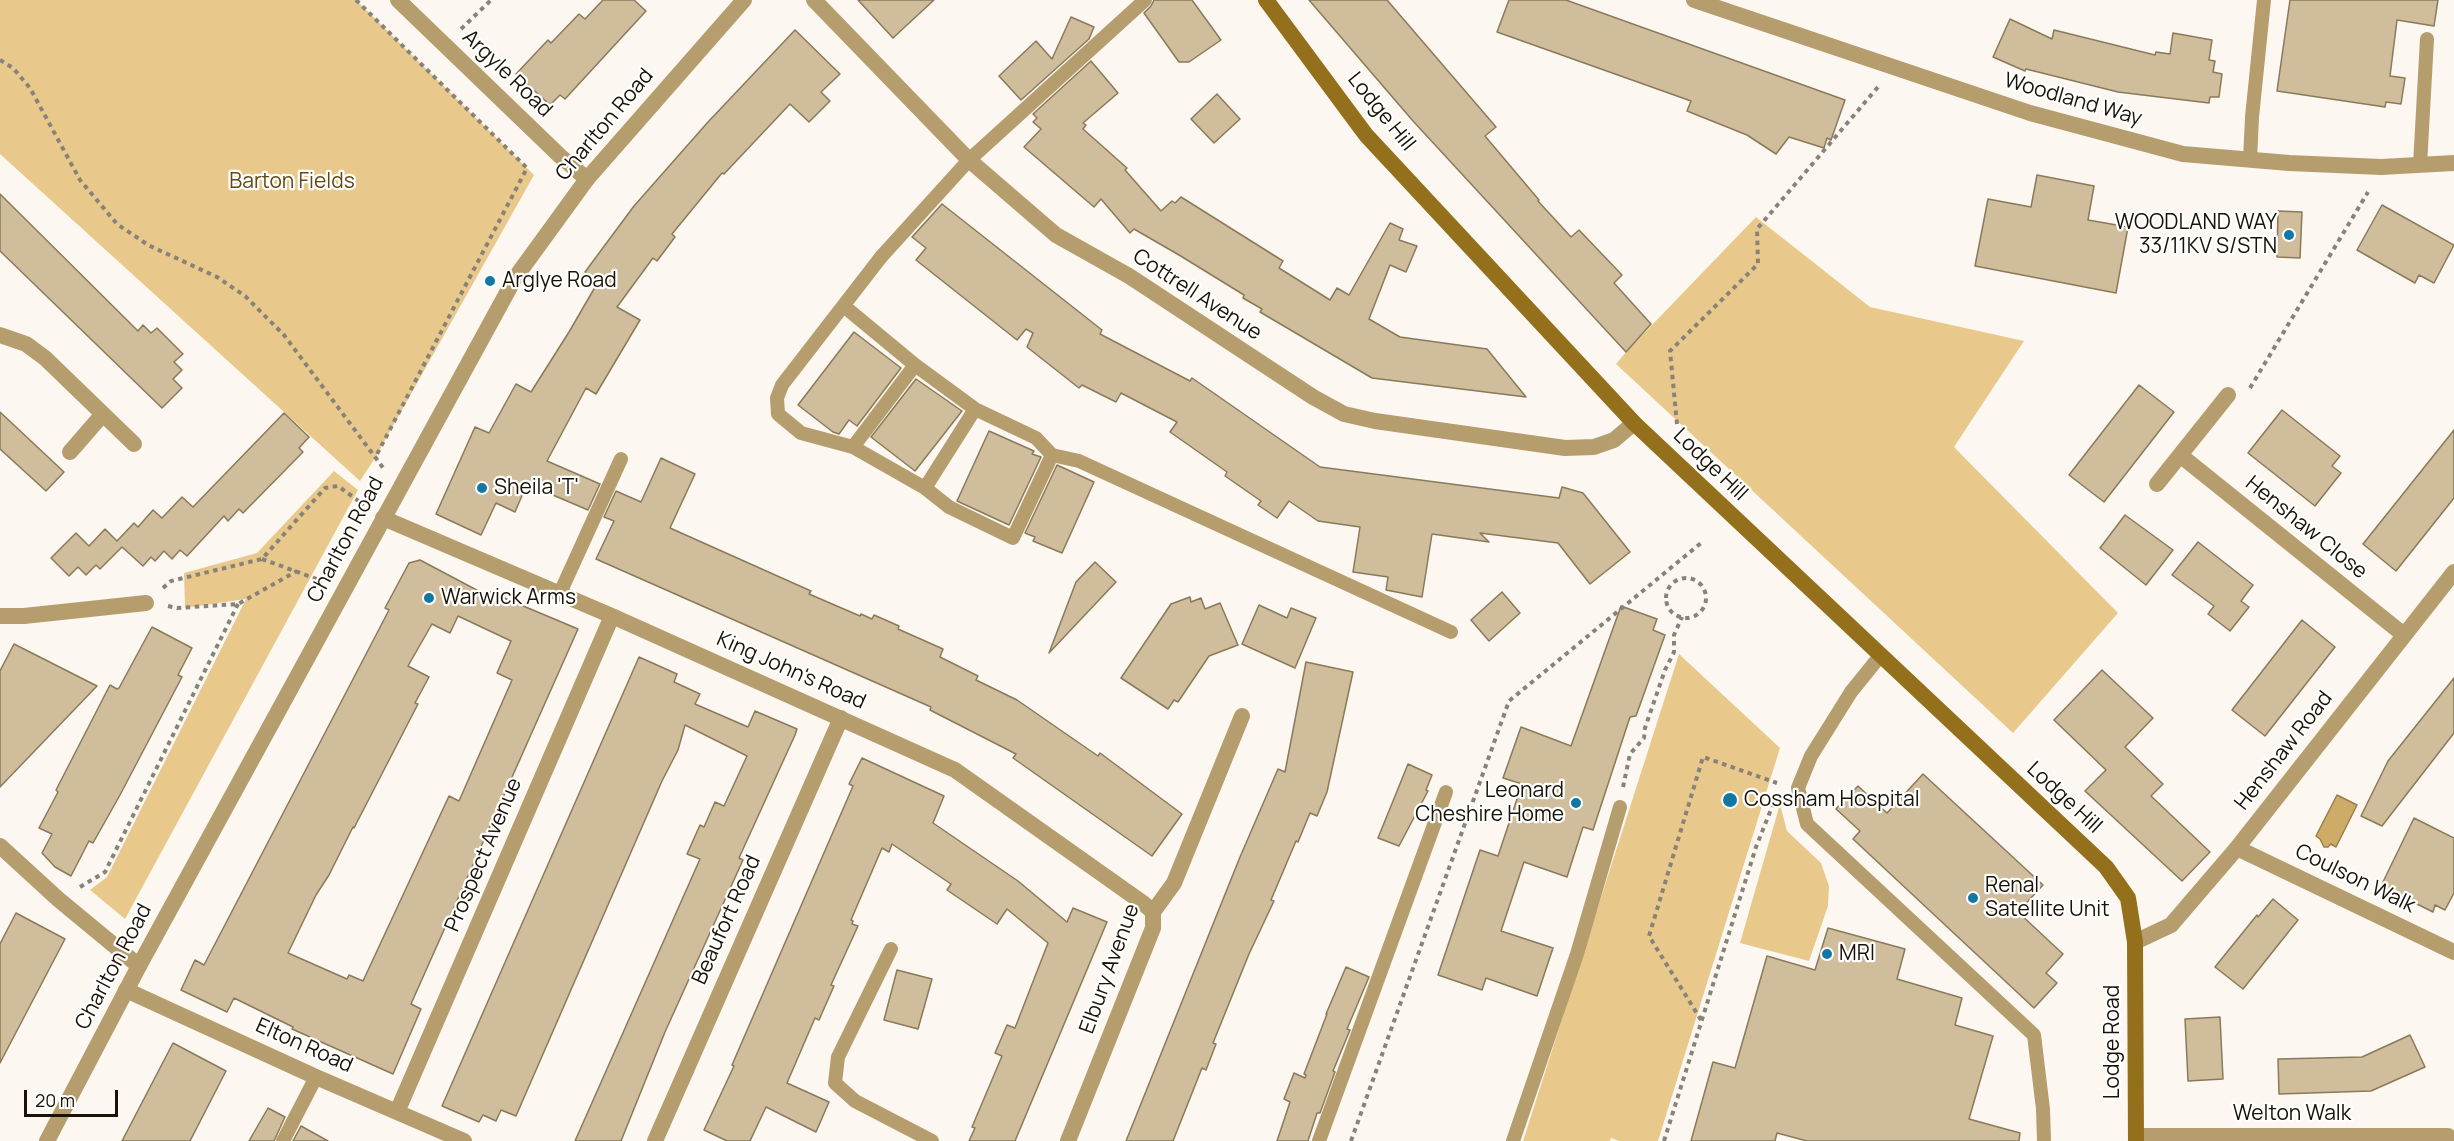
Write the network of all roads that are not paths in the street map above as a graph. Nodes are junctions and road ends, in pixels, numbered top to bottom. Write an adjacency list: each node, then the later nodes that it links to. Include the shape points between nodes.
1 (398, 0): 13 (street, Argyle Road)
2 (744, 0): 13 (street, Charlton Road)
3 (814, 0): 9 (street, Cottrell Avenue)
4 (1145, 0): 9 (lane)
5 (1266, 0): 20 (main road, Lodge Hill, via 1366,135)
6 (1694, 0): 10 (street, Woodland Way, via 2030,113 2183,154)
7 (2264, 0): 10 (lane)
8 (2427, 39): 12 (lane)
9 (969, 160): 14 (lane, via 881,257); 20 (street, Cottrell Avenue, via 1056,235 1129,276 1313,398 1344,414 1564,448 1594,447 1614,440)
10 (2250, 160): 12 (street, Woodland Way, via 2381,167)
11 (2454, 163): 12 (street, Woodland Way)
12 (2420, 165)
13 (587, 178): 29 (street, Charlton Road, via 515,278)
14 (844, 307): 16 (lane); 22 (lane, via 782,385 777,398 778,414 801,433)
15 (0, 335): 19 (street, via 26,344 45,358)
16 (915, 365): 18 (lane); 22 (lane)
17 (2228, 395): 24 (street)
18 (975, 409): 25 (lane, via 1036,438); 28 (lane)
19 (104, 414): 21 (street); 23 (street)
20 (1634, 423): 37 (main road, Lodge Hill)
21 (134, 444)
22 (853, 447): 28 (lane)
23 (70, 452)
24 (2180, 455): 27 (street); 36 (street, Henshaw Close)
25 (1052, 456): 28 (lane, via 1013,538 949,507); 35 (lane, via 1079,461)
26 (621, 459): 31 (lane)
27 (2157, 484)
28 (925, 488)
29 (383, 518): 31 (street, King John's Road); 48 (street, Charlton Road)
30 (2454, 572): 36 (street, Henshaw Road)
31 (560, 593): 34 (street, King John's Road)
32 (146, 603): 33 (street)
33 (0, 616)
34 (612, 616): 39 (street, King John's Road); 51 (street, Prospect Avenue)
35 (1451, 632)
36 (2404, 635): 43 (street, Henshaw Road)
37 (1880, 657): 45 (main road, Lodge Hill, via 2106,867 2128,898); 62 (lane, via 1851,692 1810,756 1798,788 1807,824 2034,1035)
38 (1242, 716): 44 (street, Elbury Avenue, via 1174,883)
39 (841, 718): 44 (street, King John's Road, via 956,770); 57 (street, Beaufort Road)
40 (1446, 792): 60 (lane)
41 (1620, 807): 61 (lane, via 1577,954)
42 (0, 846): 48 (street)
43 (2236, 848): 45 (street, Henshaw Road, via 2171,925); 47 (street, Coulson Walk)
44 (1153, 912): 59 (street, Elbury Avenue, via 1153,928)
45 (2136, 942): 53 (main road, Lodge Road)
46 (891, 950): 58 (lane, via 838,1057 835,1083 855,1101)
47 (2454, 952)
48 (139, 966): 49 (street, Charlton Road)
49 (126, 990): 50 (street, Elton Road); 54 (street, Charlton Road)
50 (316, 1077): 51 (street, Elton Road); 55 (lane)
51 (397, 1112): 56 (street, Elton Road)
52 (2448, 1136): 53 (street, Welton Walk)
53 (2136, 1138)
54 (47, 1141)
55 (283, 1141)
56 (464, 1141)
57 (654, 1141)
58 (932, 1141)
59 (1068, 1141)
60 (1319, 1141)
61 (1513, 1141)
62 (2044, 1141)

